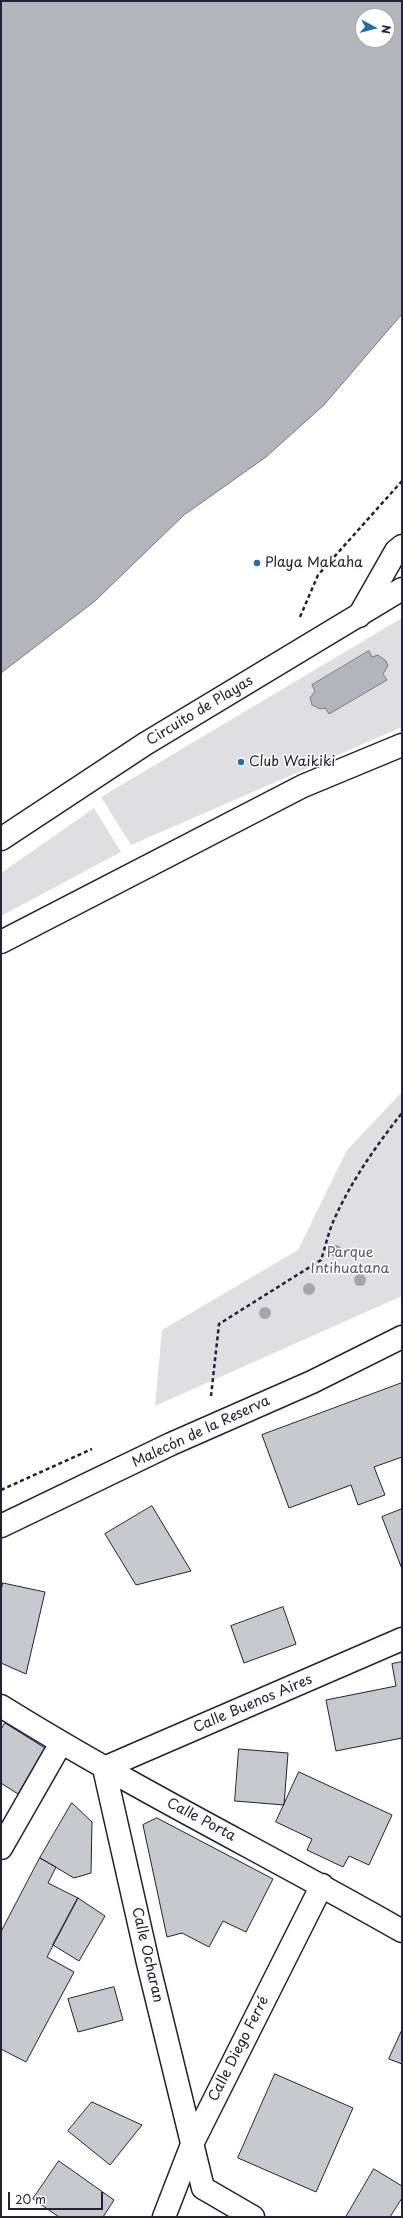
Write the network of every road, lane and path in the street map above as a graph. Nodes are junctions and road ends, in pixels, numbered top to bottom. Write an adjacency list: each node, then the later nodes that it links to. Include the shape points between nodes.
1 (402, 481): 5 (path, via 318,575)
2 (402, 546): 4 (main road, via 396,551)
3 (402, 589): 4 (main road, Circuito de Playas)
4 (358, 616): 7 (main road, Circuito de Playas, via 145,744)
5 (299, 618)
6 (402, 745): 8 (main road, via 303,786)
7 (1, 839)
8 (1, 942)
9 (402, 1113): 13 (path, via 380,1140 351,1186 332,1223 321,1260 219,1324 211,1396)
10 (402, 1337): 12 (main road, Malecón de la Reserva)
11 (402, 1355): 12 (main road)
12 (312, 1382): 13 (main road, Malecón de la Reserva)
13 (214, 1425): 14 (main road, Malecón de la Reserva)
14 (1, 1526)
15 (402, 1639): 18 (main road, Calle Buenos Aires)
16 (1, 1706): 17 (main road, Calle Porta)
17 (61, 1743): 18 (main road, Calle Porta); 19 (main road)
18 (104, 1768): 20 (main road, Calle Porta); 22 (main road, Calle Ocharan, via 148,1963)
19 (1, 1848)
20 (322, 1885): 21 (main road, Calle Porta); 22 (main road, Calle Diego Ferré)
21 (402, 1931)
22 (193, 2142): 23 (main road, Calle Diego Ferré); 24 (main road, Calle Ocharan, via 204,2188)
23 (164, 2217)
24 (253, 2217)

